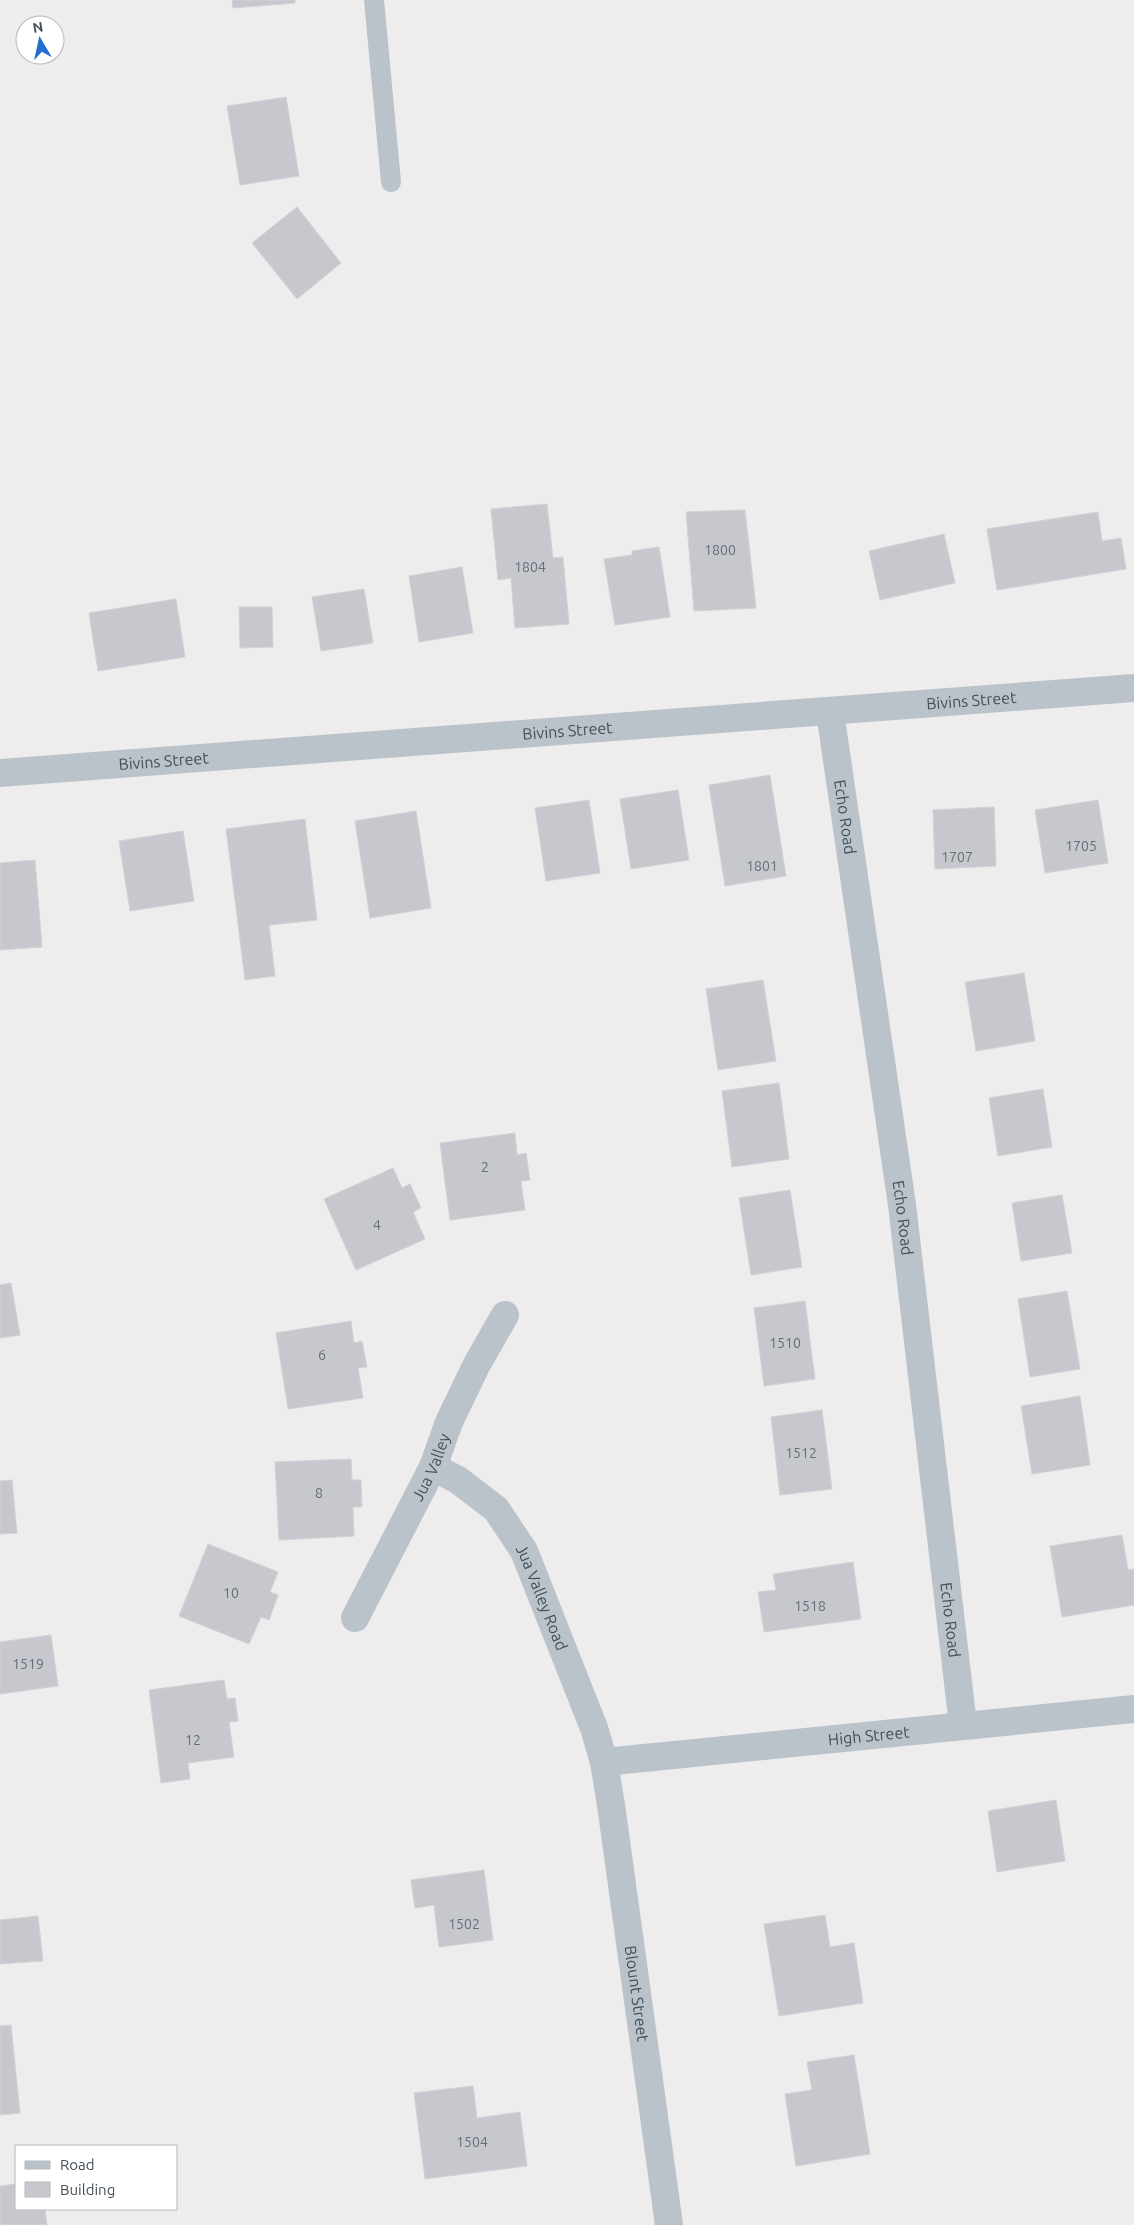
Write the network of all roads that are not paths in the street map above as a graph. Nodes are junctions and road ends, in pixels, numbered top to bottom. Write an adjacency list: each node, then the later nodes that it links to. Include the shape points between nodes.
1 (374, 0): 2 (lane)
2 (391, 182)
3 (1134, 688): 4 (street, Bivins Street)
4 (830, 712): 5 (street, Bivins Street); 10 (street, Echo Road, via 902,1205)
5 (0, 773)
6 (505, 1315): 7 (street, Jua Valley, via 449,1422)
7 (433, 1468): 8 (street, Jua Valley); 11 (street, Jua Valley Road, via 458,1480 496,1509 524,1551 594,1728)
8 (355, 1618)
9 (1134, 1709): 10 (street, High Street)
10 (963, 1725): 11 (street, High Street)
11 (604, 1762): 12 (street, Blount Street)
12 (669, 2225)

